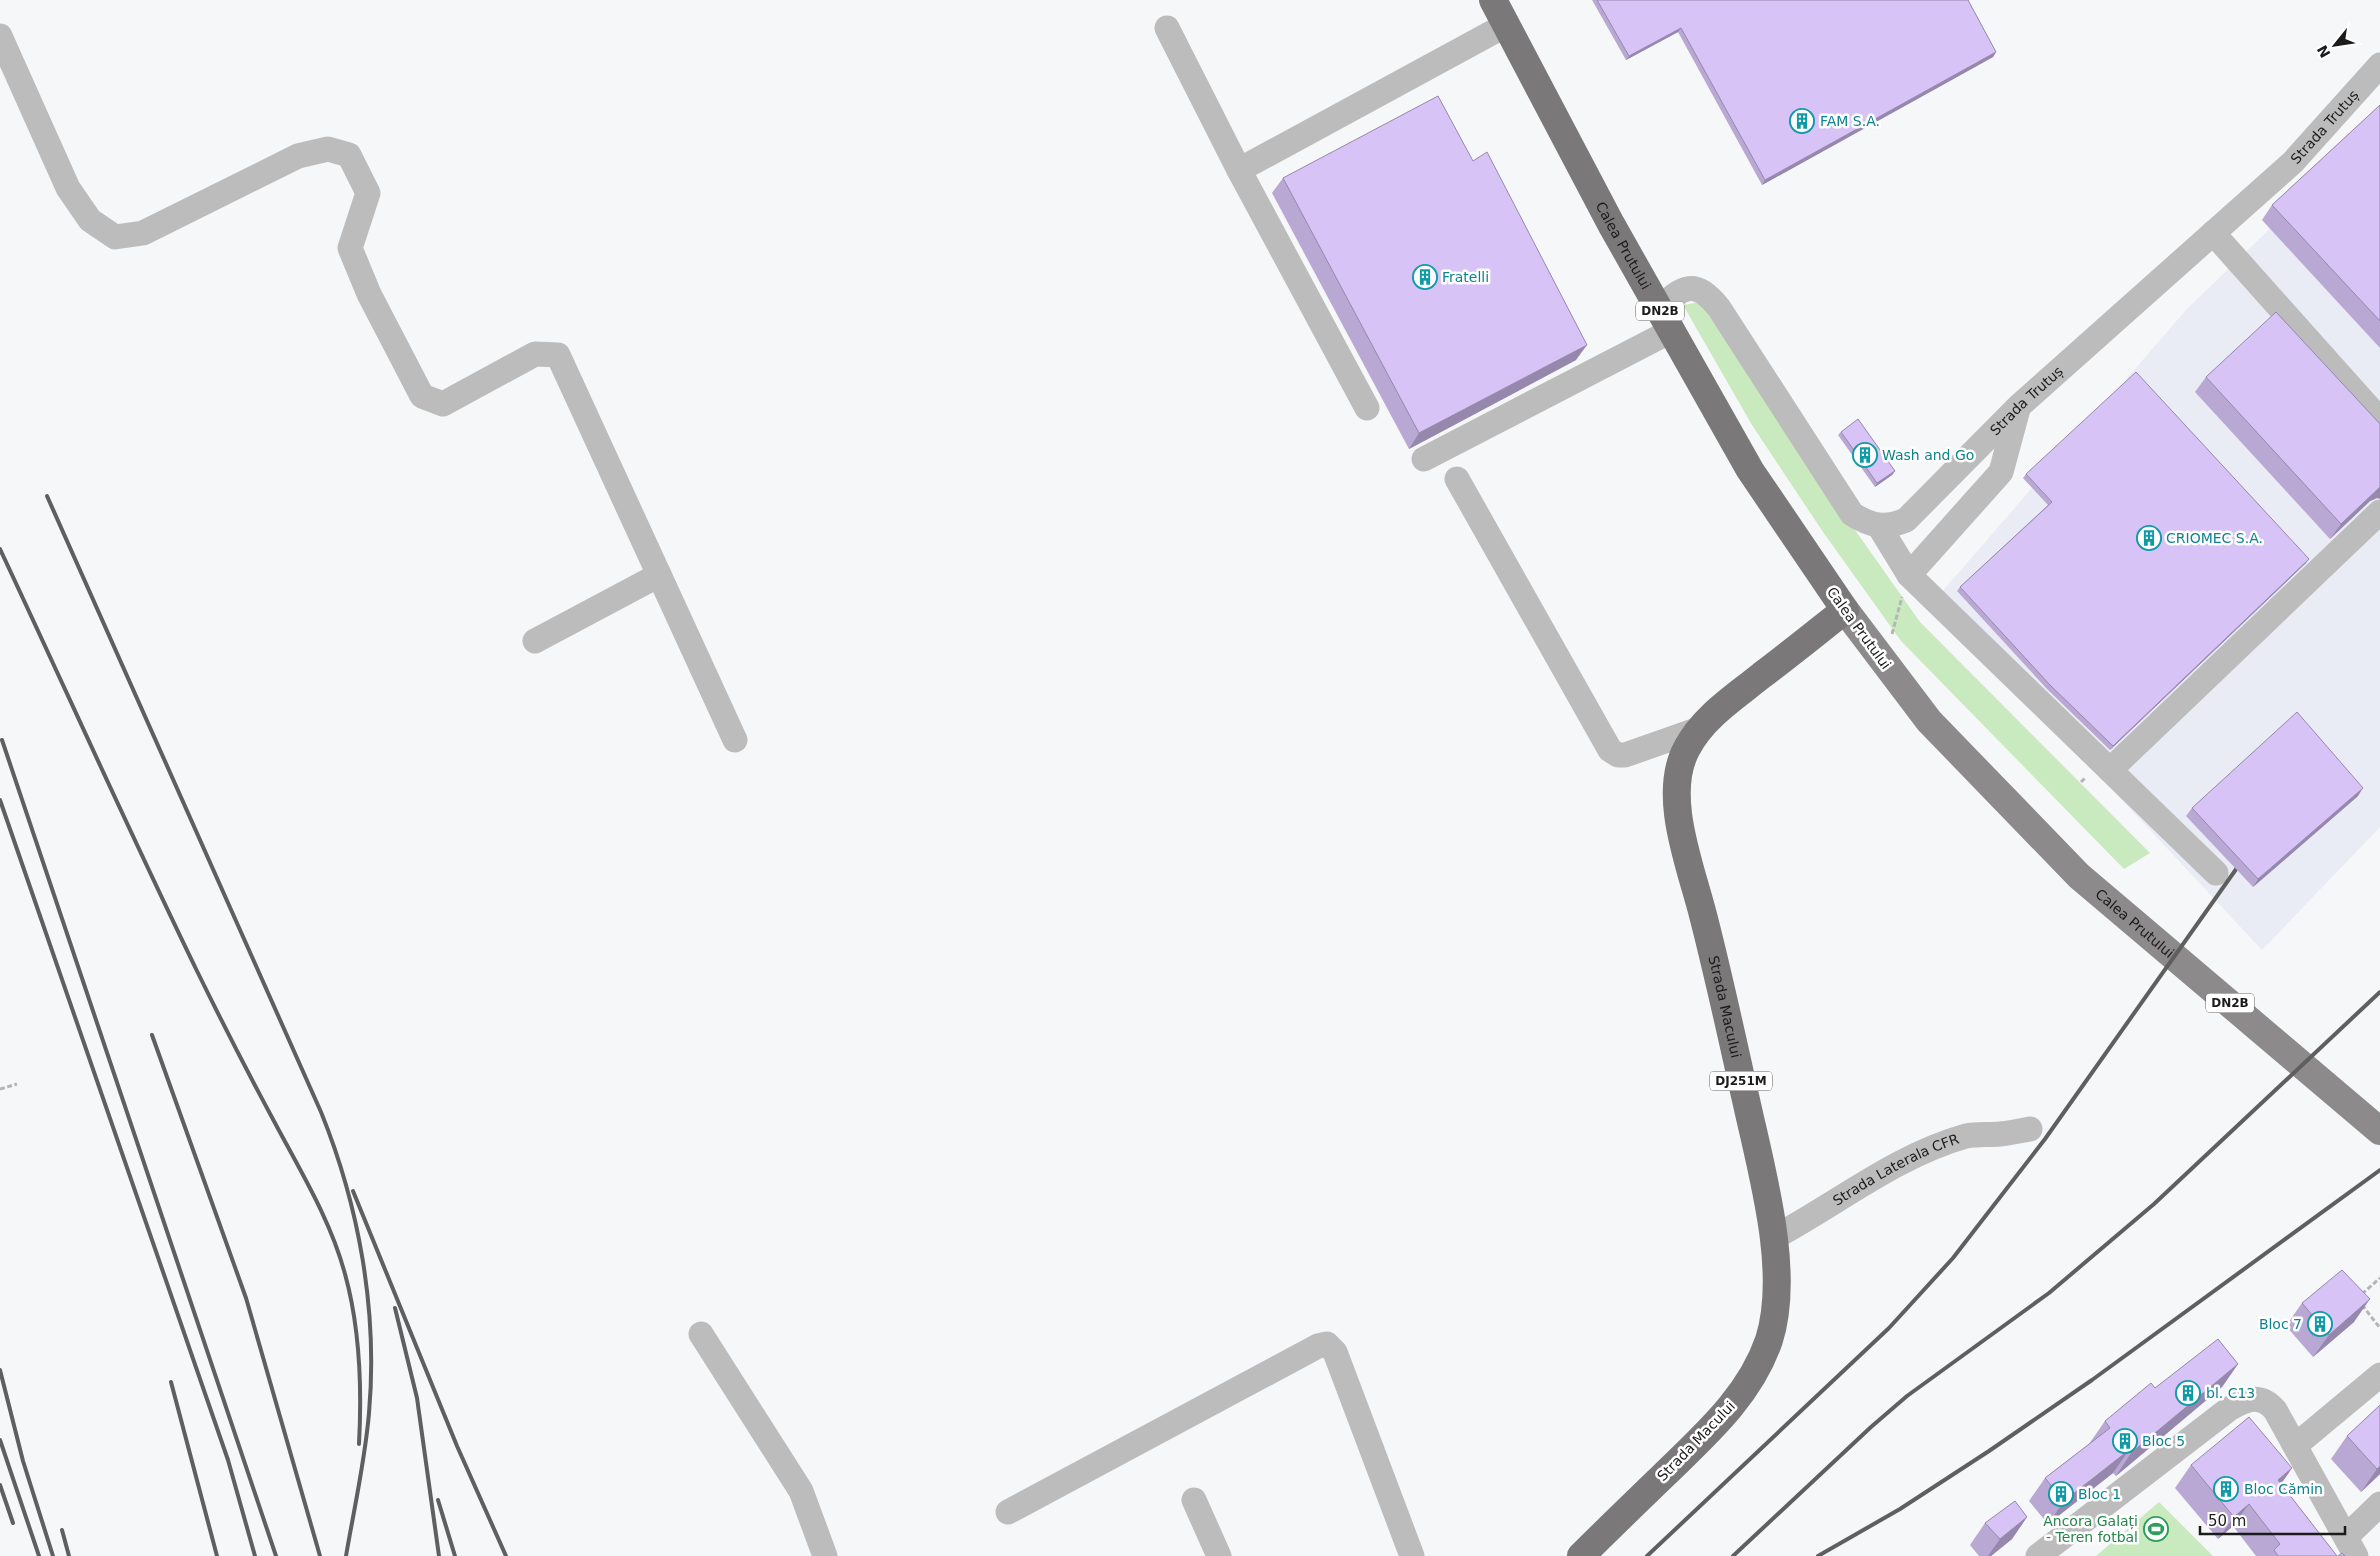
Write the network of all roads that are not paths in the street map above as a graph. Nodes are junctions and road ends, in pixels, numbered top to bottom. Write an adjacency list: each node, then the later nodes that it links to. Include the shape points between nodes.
1 (1493, 0): 2 (highway, Calea Prutului / DN2B)
2 (1506, 25): 6 (street); 8 (highway, Calea Prutului / DN2B, via 1610,224)
3 (1167, 28): 6 (street)
4 (0, 36): 16 (street, via 68,188 90,220 116,236 143,233 298,156 328,149 349,155 368,194 350,248 369,294 422,396 443,404 534,354 558,355)
5 (2380, 65): 7 (street, Strada Trutuș, via 2293,162)
6 (1239, 170): 10 (street)
7 (2213, 233): 9 (street, Strada Trutuș); 11 (street)
8 (1665, 320): 12 (street); 15 (street, via 1673,295 1697,289 1707,293 1852,514 1866,523); 18 (highway, Calea Prutului / DN2B, via 1750,470)
9 (2019, 406): 15 (street, Strada Trutuș, via 1906,520); 17 (street, via 2001,472)
10 (1367, 408)
11 (2380, 420)
12 (1424, 459)
13 (1457, 478): 20 (street, via 1610,750 1618,755 1625,754)
14 (2380, 512): 22 (street)
15 (1879, 526): 17 (street)
16 (659, 575): 19 (street); 21 (street)
17 (1909, 575): 22 (street)
18 (1845, 610): 20 (highway, Strada Macului / DJ251M); 25 (main road, Calea Prutului / DN2B, via 1929,721 2079,876)
19 (534, 641)
20 (1699, 729): 26 (highway, Strada Macului / DJ251M, via 1685,750 1677,779 1678,813 1716,966)
21 (735, 740)
22 (2110, 770): 23 (street)
23 (2216, 873)
24 (2030, 1129): 26 (street, Strada Laterala CFR, via 1967,1136 1910,1158)
25 (2380, 1131)
26 (1773, 1238): 37 (highway, Strada Macului / DJ251M, via 1777,1277 1775,1310 1769,1340 1753,1374 1711,1430)
27 (701, 1334): 34 (street, via 800,1491)
28 (2380, 1375): 29 (street)
29 (2296, 1445): 33 (street); 38 (street, via 2276,1410 2267,1401 2242,1401)
30 (1194, 1500): 35 (street)
31 (2380, 1504): 33 (street)
32 (1008, 1512): 36 (street, via 1327,1344 1335,1352)
33 (2351, 1546)
34 (825, 1556)
35 (1219, 1556)
36 (1412, 1556)
37 (1580, 1556)
38 (2038, 1556)

